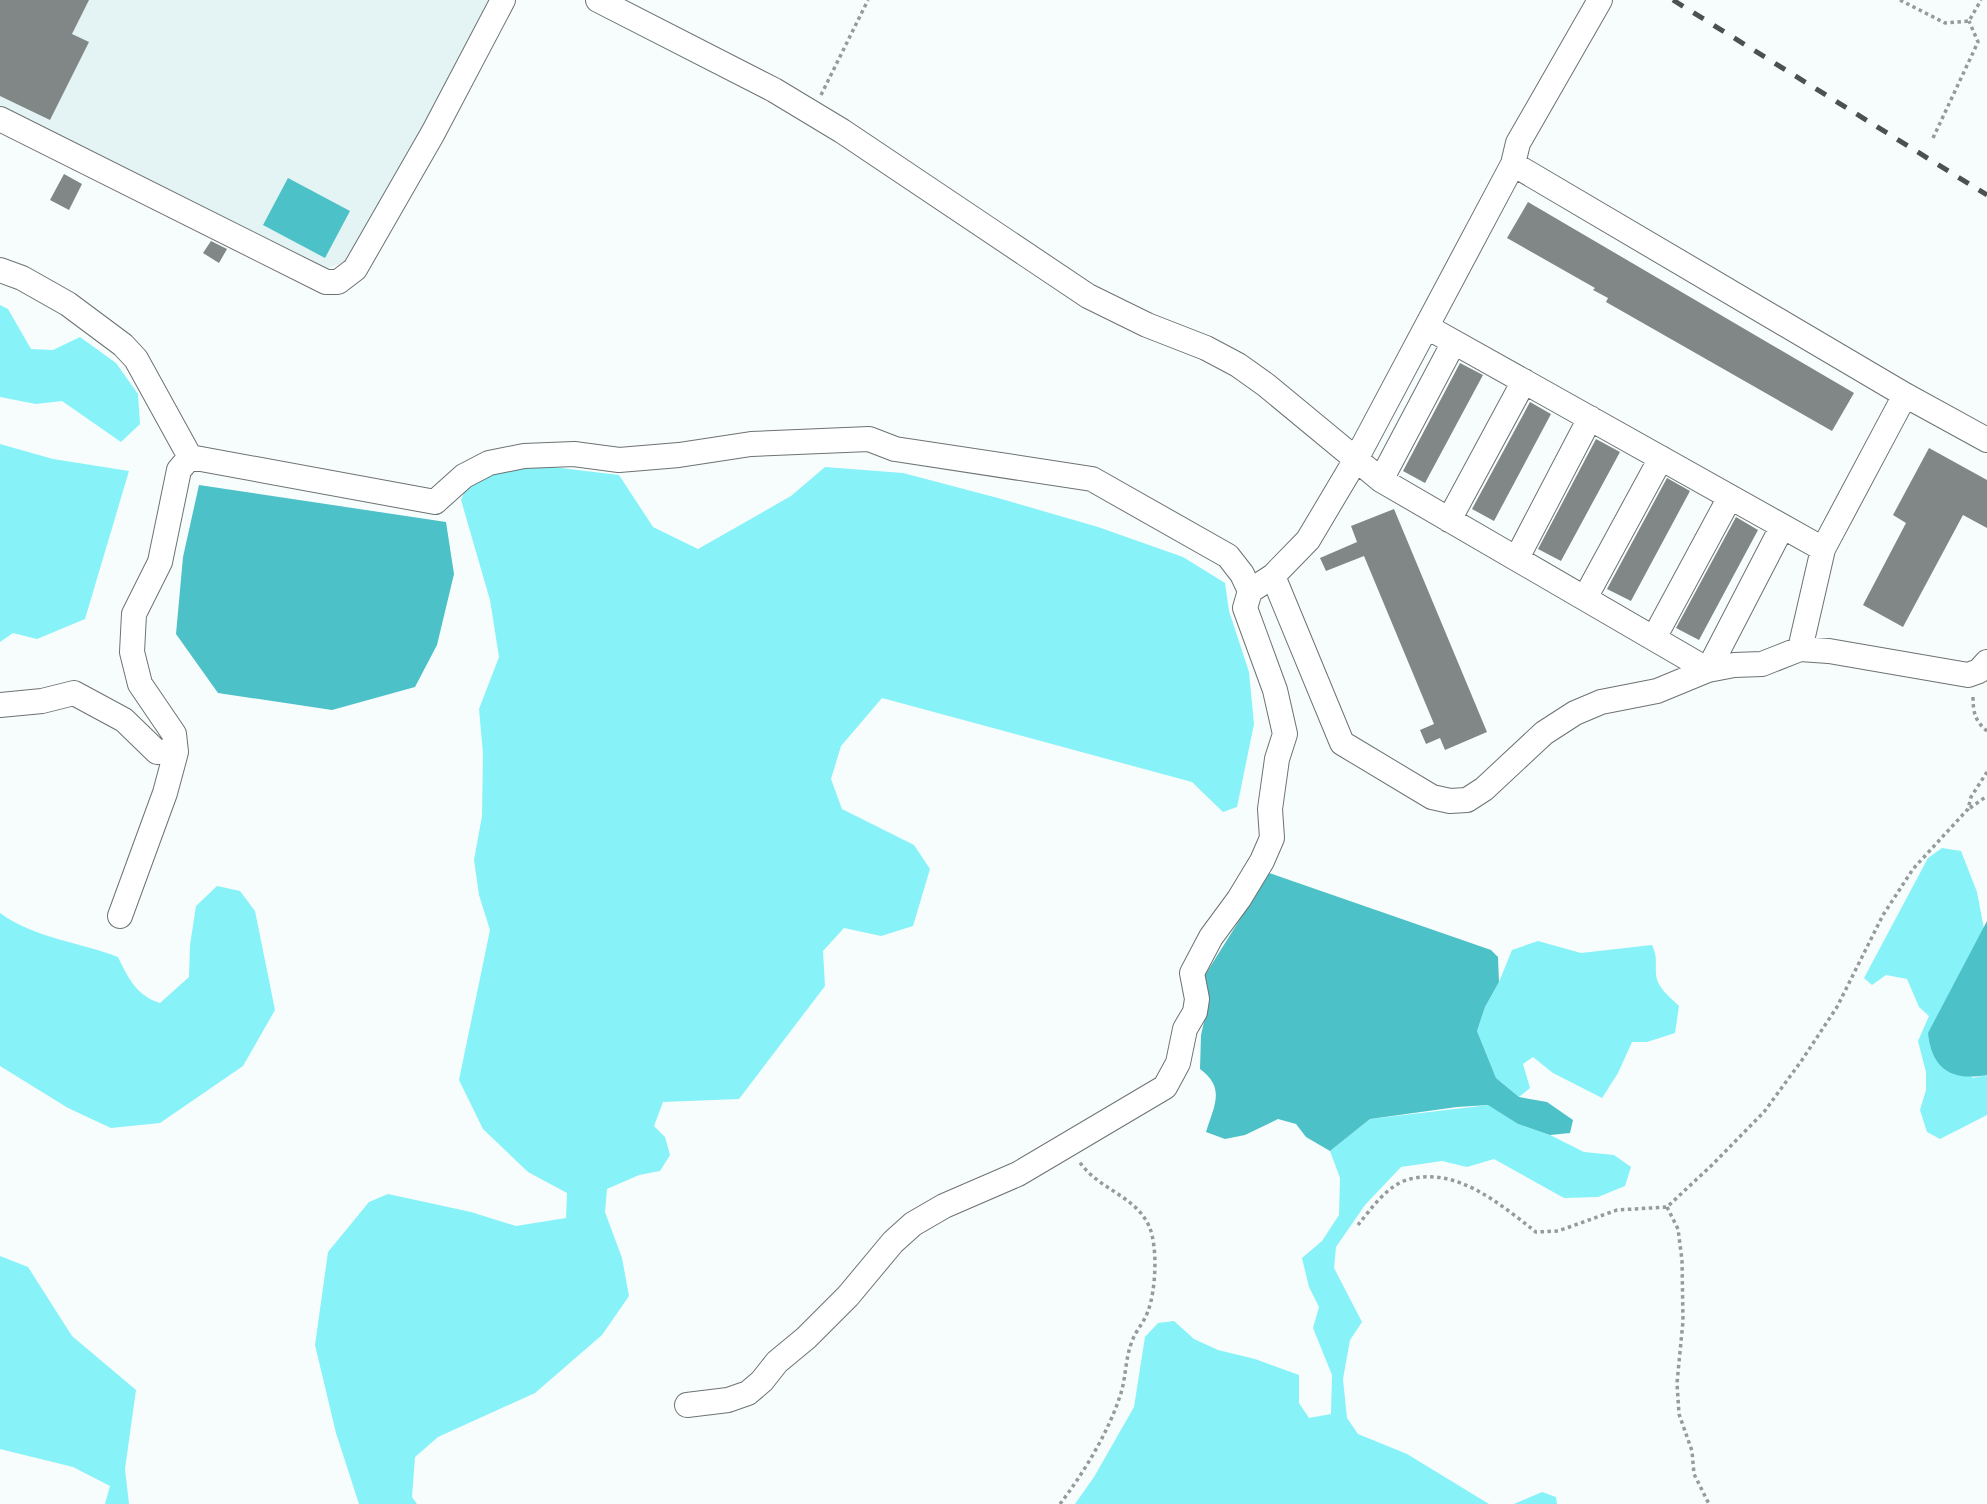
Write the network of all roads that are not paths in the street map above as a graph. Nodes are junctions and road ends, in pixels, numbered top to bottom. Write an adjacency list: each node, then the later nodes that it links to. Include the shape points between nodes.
1 (503, 0): 4 (street, via 355,269 338,282 326,282)
2 (598, 0): 15 (street, via 774,90 1088,296 1238,365)
3 (1600, 0): 5 (street, via 1518,144)
4 (0, 119)
5 (1513, 164): 7 (street); 10 (street)
6 (0, 270): 13 (street, via 68,304 123,345 136,359)
7 (1427, 327): 8 (street); 15 (street)
8 (1454, 342): 9 (street); 16 (street)
9 (1524, 382): 11 (street); 18 (street)
10 (1905, 396): 12 (street); 20 (street)
11 (1590, 418): 14 (street); 21 (street)
12 (1987, 440)
13 (190, 457): 23 (street, via 435,502 464,476 489,463 524,456 574,454 619,460 751,444 869,439 895,449 1092,479 1228,556); 30 (street, via 179,470 160,562 134,614 132,652 140,684 174,734)
14 (1661, 458): 17 (street); 24 (street)
15 (1355, 461): 16 (street); 22 (street, via 1308,540)
16 (1381, 480): 18 (street)
17 (1730, 497): 19 (street); 25 (street)
18 (1449, 520): 21 (street)
19 (1782, 527): 20 (street); 28 (street)
20 (1823, 549): 26 (street)
21 (1517, 558): 24 (street)
22 (1273, 576): 23 (street); 28 (street, via 1342,743 1432,797 1450,801 1467,800 1484,789 1544,733 1575,713 1601,702 1657,691)
23 (1250, 591): 32 (street, via 1245,608 1275,690 1285,734 1270,808 1272,838 1192,973 1195,1012 1185,1029 1173,1076 1165,1087 1074,1143 913,1224 848,1296 748,1393 728,1401)
24 (1585, 598): 25 (street)
25 (1654, 638): 28 (street)
26 (1800, 649): 27 (street, via 1968,675); 28 (street, via 1762,664)
27 (1980, 668)
28 (1707, 670)
29 (0, 705): 30 (street, via 74,692 124,720 158,752)
30 (176, 752): 31 (street)
31 (120, 916)
32 (687, 1405)

